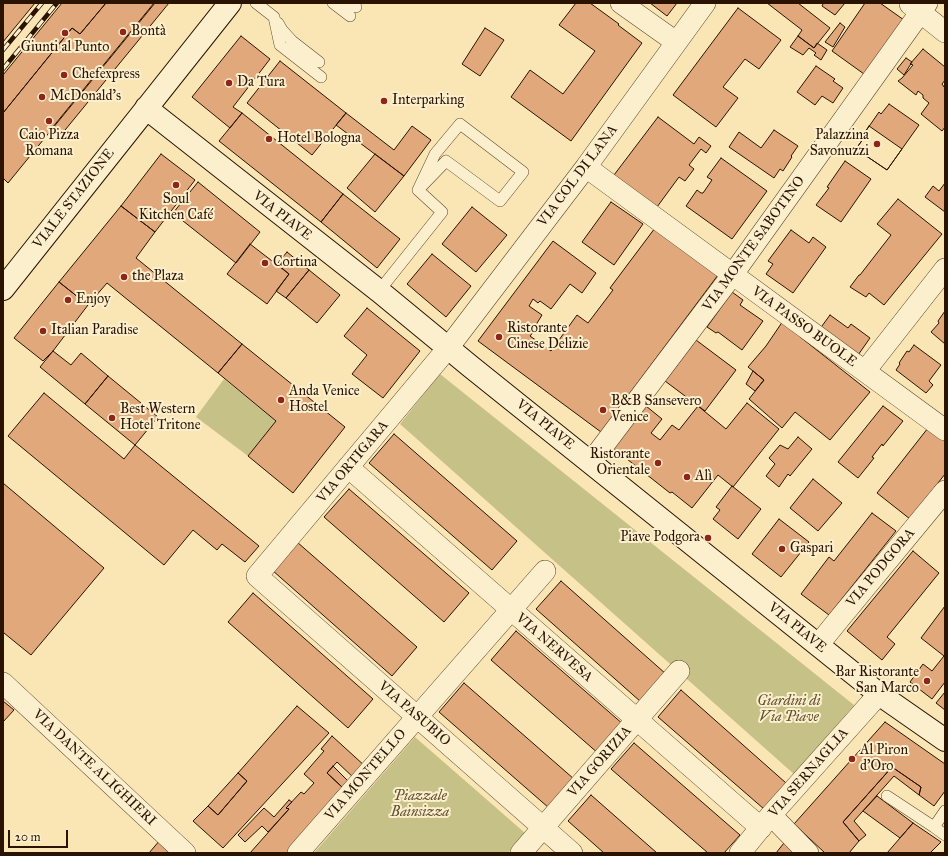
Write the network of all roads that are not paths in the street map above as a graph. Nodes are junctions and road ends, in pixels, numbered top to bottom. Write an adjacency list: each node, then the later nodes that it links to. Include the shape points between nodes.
1 (230, 3): 13 (street, VIALE STAZIONE)
2 (256, 3): 8 (lane)
3 (333, 3): 7 (lane)
4 (621, 3): 10 (street)
5 (705, 3): 10 (street, VIA COL DI LANA)
6 (919, 6): 9 (street); 17 (street, VIA MONTE SABOTINO)
7 (352, 9)
8 (274, 17): 11 (lane, via 292,41); 12 (lane, via 280,45)
9 (945, 32)
10 (676, 42): 14 (street, VIA COL DI LANA)
11 (319, 62)
12 (321, 77)
13 (146, 108): 18 (street, VIALE STAZIONE); 19 (street, VIA PIAVE)
14 (586, 167): 17 (street, VIA PASSO BUOLE); 20 (street, VIA COL DI LANA)
15 (418, 190): 15 (lane, via 446,160 500,201 523,172 460,124 435,154); 19 (lane, via 442,212)
16 (945, 269): 21 (street)
17 (732, 274): 21 (street, VIA PASSO BUOLE); 23 (street, VIA MONTE SABOTINO)
18 (3, 289)
19 (379, 291): 20 (street, VIA PIAVE)
20 (448, 348): 23 (street, VIA PIAVE); 24 (street, VIA ORTIGARA)
21 (865, 371): 22 (street, VIA PASSO BUOLE)
22 (945, 430)
23 (591, 462): 29 (street, VIA PIAVE)
24 (348, 467): 27 (street, VIA ORTIGARA); 28 (street, VIA NERVESA)
25 (945, 491): 29 (street, VIA PODGORA)
26 (545, 570): 28 (street, VIA MONTELLO)
27 (257, 576): 34 (street, VIA PASUBIO)
28 (511, 610): 33 (street, VIA NERVESA); 34 (street, VIA MONTELLO)
29 (818, 645): 32 (street, VIA PIAVE)
30 (679, 671): 33 (street, VIA GORIZIA)
31 (3, 683): 42 (street, VIA DANTE ALIGHIERI)
32 (879, 694): 35 (street, VIA PIAVE); 38 (street, VIA SERNAGLIA)
33 (637, 720): 38 (street, VIA NERVESA); 41 (street, VIA GORIZIA)
34 (413, 728): 41 (street, VIA PASUBIO); 43 (street, VIA MONTELLO)
35 (945, 740)
36 (887, 796): 39 (lane)
37 (945, 811): 39 (lane)
38 (766, 822): 45 (street, VIA SERNAGLIA); 46 (street, VIA NERVESA)
39 (934, 827): 40 (lane)
40 (945, 835)
41 (530, 838): 44 (street, VIA PASUBIO)
42 (185, 853)
43 (298, 853)
44 (572, 853)
45 (740, 853)
46 (808, 853)

